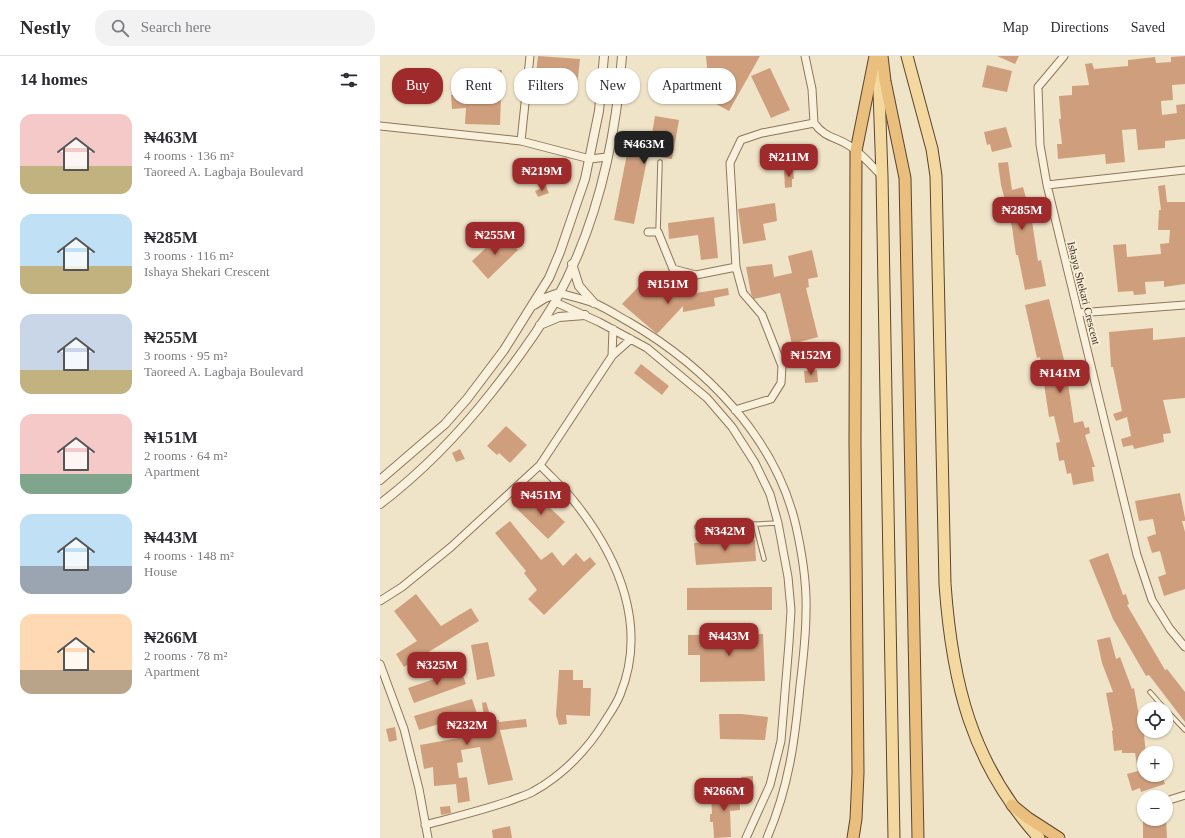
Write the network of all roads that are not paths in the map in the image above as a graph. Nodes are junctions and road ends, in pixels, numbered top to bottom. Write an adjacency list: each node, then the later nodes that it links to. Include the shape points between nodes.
1 (530, 56): 11 (street)
2 (604, 56): 14 (street, via 599,111)
3 (622, 56): 13 (street, via 620,91)
4 (805, 56): 9 (street, via 812,88)
5 (877, 56): 12 (highway); 17 (main road)
6 (882, 56): 58 (highway, via 905,178)
7 (907, 56): 51 (main road, via 932,149 936,176 948,625 962,698 972,727 984,759)
8 (1064, 56): 18 (street, Ishaya Shekari Crescent, via 1038,87 1040,145)
9 (814, 123): 12 (street, via 828,137); 22 (street, via 762,133 741,140 730,163)
10 (380, 126): 11 (street)
11 (521, 141): 14 (street)
12 (856, 151): 17 (street); 56 (highway, via 854,443 858,773)
13 (608, 157): 14 (street); 21 (street, via 585,235)
14 (590, 160): 23 (street)
15 (660, 162): 20 (lane)
16 (1185, 170): 18 (street)
17 (882, 176): 57 (main road)
18 (1047, 185): 28 (street, Ishaya Shekari Crescent)
19 (648, 232): 20 (street)
20 (658, 232): 22 (street, via 673,269 696,275)
21 (572, 264): 24 (street); 25 (street, via 579,286)
22 (736, 267): 34 (street, via 742,293 762,315 782,366 781,383 771,399)
23 (549, 278): 24 (street); 27 (street)
24 (555, 296): 25 (street); 27 (street); 29 (street); 30 (street)
25 (594, 303): 34 (street, via 652,336 697,370)
26 (1185, 305): 28 (street)
27 (533, 306): 36 (street, via 468,399 445,424)
28 (1078, 313): 43 (street, Ishaya Shekari Crescent, via 1137,555 1152,600)
29 (585, 315): 30 (street, via 559,317); 31 (street)
30 (538, 327): 37 (street, via 518,360 471,418 438,454)
31 (613, 329): 32 (street); 33 (street)
32 (631, 338): 33 (street); 38 (street, via 696,388 732,426 755,462 770,494)
33 (612, 356): 35 (street)
34 (734, 410): 55 (street, via 758,440 784,489 796,526 803,566 806,612 795,745 788,780)
35 (540, 465): 42 (street, via 451,547 402,587); 52 (street, via 577,504 609,551 620,577 630,624 630,656 620,697 588,745 556,776 534,792)
36 (380, 480)
37 (380, 504)
38 (778, 523): 39 (lane); 54 (street, via 791,610 781,741 770,784)
39 (756, 524): 40 (lane); 41 (lane)
40 (697, 527)
41 (764, 559)
42 (380, 601)
43 (1185, 647)
44 (380, 664): 52 (street, via 404,729)
45 (1150, 692): 46 (lane)
46 (1158, 702)
47 (1173, 718): 48 (lane)
48 (1185, 730)
49 (1185, 795): 50 (street)
50 (1173, 799)
51 (1012, 805): 59 (main road); 60 (highway, via 1039,826)
52 (425, 825): 53 (street)
53 (428, 838)
54 (746, 838)
55 (766, 838)
56 (853, 838)
57 (894, 838)
58 (918, 838)
59 (1039, 838)
60 (1060, 838)

